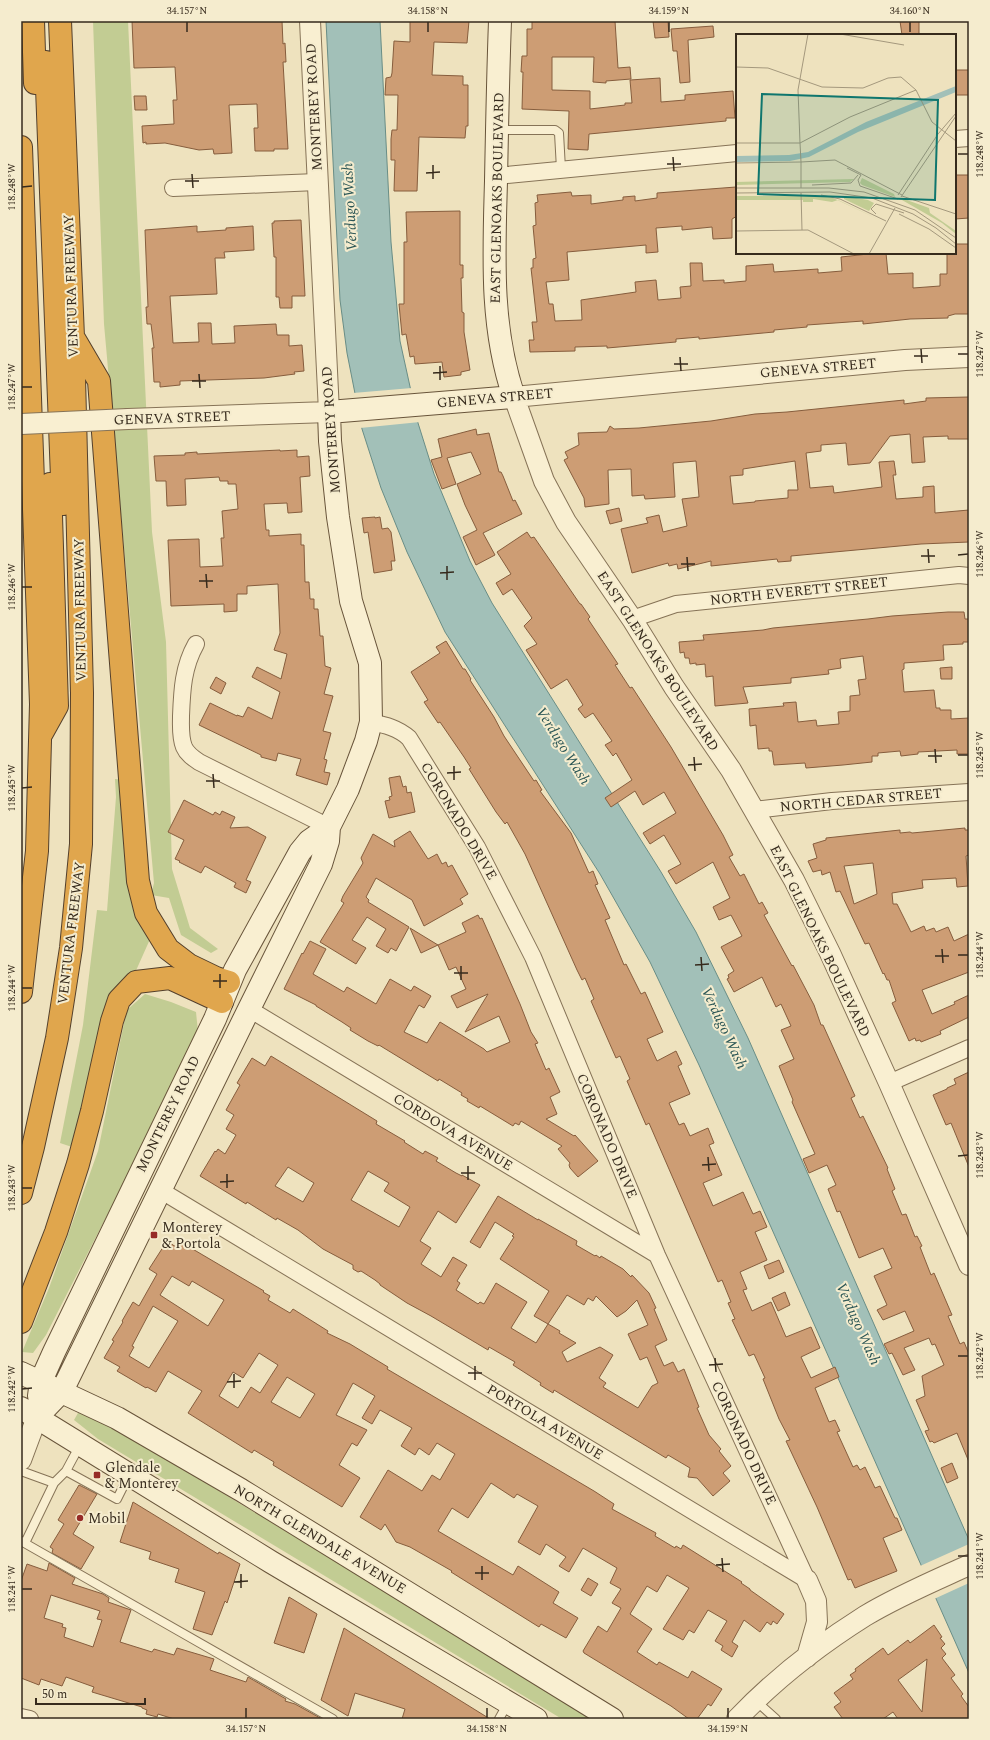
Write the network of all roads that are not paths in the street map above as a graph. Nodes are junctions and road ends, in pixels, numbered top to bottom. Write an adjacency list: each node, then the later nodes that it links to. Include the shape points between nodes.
1 (33, 21): 26 (highway, via 57,679 57,706)
2 (45, 21): 27 (highway, via 64,550 67,706)
3 (60, 21): 15 (highway, VENTURA FREEWAY)
4 (310, 21): 13 (street, MONTEREY ROAD)
5 (500, 21): 6 (main road, EAST GLENOAKS BOULEVARD)
6 (497, 130): 11 (lane, via 555,130 559,133); 12 (main road, EAST GLENOAKS BOULEVARD)
7 (956, 138): 8 (street)
8 (969, 138)
9 (21, 147): 16 (highway)
10 (736, 153): 11 (street)
11 (561, 169): 12 (street)
12 (496, 176): 18 (main road, EAST GLENOAKS BOULEVARD, via 496,310 502,355)
13 (317, 182): 14 (street); 19 (street, MONTEREY ROAD)
14 (173, 188)
15 (73, 337): 27 (highway, VENTURA FREEWAY); 32 (highway, via 99,381 138,881 144,907 168,949 189,965 216,978)
16 (29, 347): 21 (highway); 26 (highway)
17 (969, 357): 18 (street, GENEVA STREET, via 905,360)
18 (514, 397): 19 (main road, GENEVA STREET); 23 (street, EAST GLENOAKS BOULEVARD, via 548,488 566,522)
19 (329, 412): 20 (street, GENEVA STREET, bridge); 25 (main road, MONTEREY ROAD, via 334,479 351,601 370,663)
20 (21, 424)
21 (21, 471)
22 (969, 576): 23 (street, NORTH EVERETT STREET, via 676,604)
23 (632, 619): 29 (street, EAST GLENOAKS BOULEVARD, via 674,687 731,770)
24 (196, 644): 30 (street, via 186,666 182,693 181,739 185,748 199,762)
25 (371, 722): 30 (main road, MONTEREY ROAD, via 350,782); 38 (street, CORONADO DRIVE, via 394,728 409,738 477,847 533,957)
26 (40, 736): 31 (highway, via 37,851)
27 (82, 744): 37 (highway, VENTURA FREEWAY, via 81,844 71,948 57,1038)
28 (969, 792): 29 (street, NORTH CEDAR STREET, via 832,801)
29 (754, 810): 35 (street, EAST GLENOAKS BOULEVARD, via 797,887)
30 (329, 827): 32 (main road, MONTEREY ROAD, via 300,852); 33 (main road, MONTEREY ROAD, via 322,864)
31 (21, 992)
32 (225, 992): 33 (main road); 40 (highway, via 170,978 136,982 119,1000 76,1170 53,1240); 42 (main road, MONTEREY ROAD)
33 (249, 1009): 36 (main road, MONTEREY ROAD); 38 (street, CORDOVA AVENUE)
34 (969, 1048): 35 (street)
35 (889, 1083): 39 (street, EAST GLENOAKS BOULEVARD)
36 (160, 1190): 43 (main road, MONTEREY ROAD); 53 (street, PORTOLA AVENUE)
37 (21, 1193)
38 (657, 1255): 53 (street, CORONADO DRIVE)
39 (969, 1265)
40 (21, 1322)
41 (21, 1373): 42 (main road, NORTH GLENDALE AVENUE)
42 (41, 1381): 43 (main road, NORTH GLENDALE AVENUE); 44 (main road, MONTEREY ROAD)
43 (62, 1391): 44 (main road, MONTEREY ROAD); 61 (main road, NORTH GLENDALE AVENUE, via 117,1418 241,1490)
44 (29, 1412): 45 (main road); 46 (street, MONTEREY ROAD)
45 (80, 1444): 47 (lane); 49 (main road)
46 (21, 1460)
47 (66, 1470): 49 (lane, via 117,1499); 50 (lane)
48 (21, 1471): 50 (lane)
49 (130, 1474): 56 (main road)
50 (54, 1483): 51 (lane)
51 (23, 1542): 59 (lane)
52 (969, 1565): 54 (street, via 866,1616)
53 (807, 1580): 54 (street, via 816,1601 817,1622)
54 (807, 1657): 55 (street)
55 (756, 1700): 62 (street); 63 (lane)
56 (504, 1711): 60 (main road)
57 (21, 1717): 58 (street)
58 (30, 1719)
59 (333, 1719)
60 (536, 1719)
61 (612, 1719)
62 (738, 1719)
63 (776, 1719)

